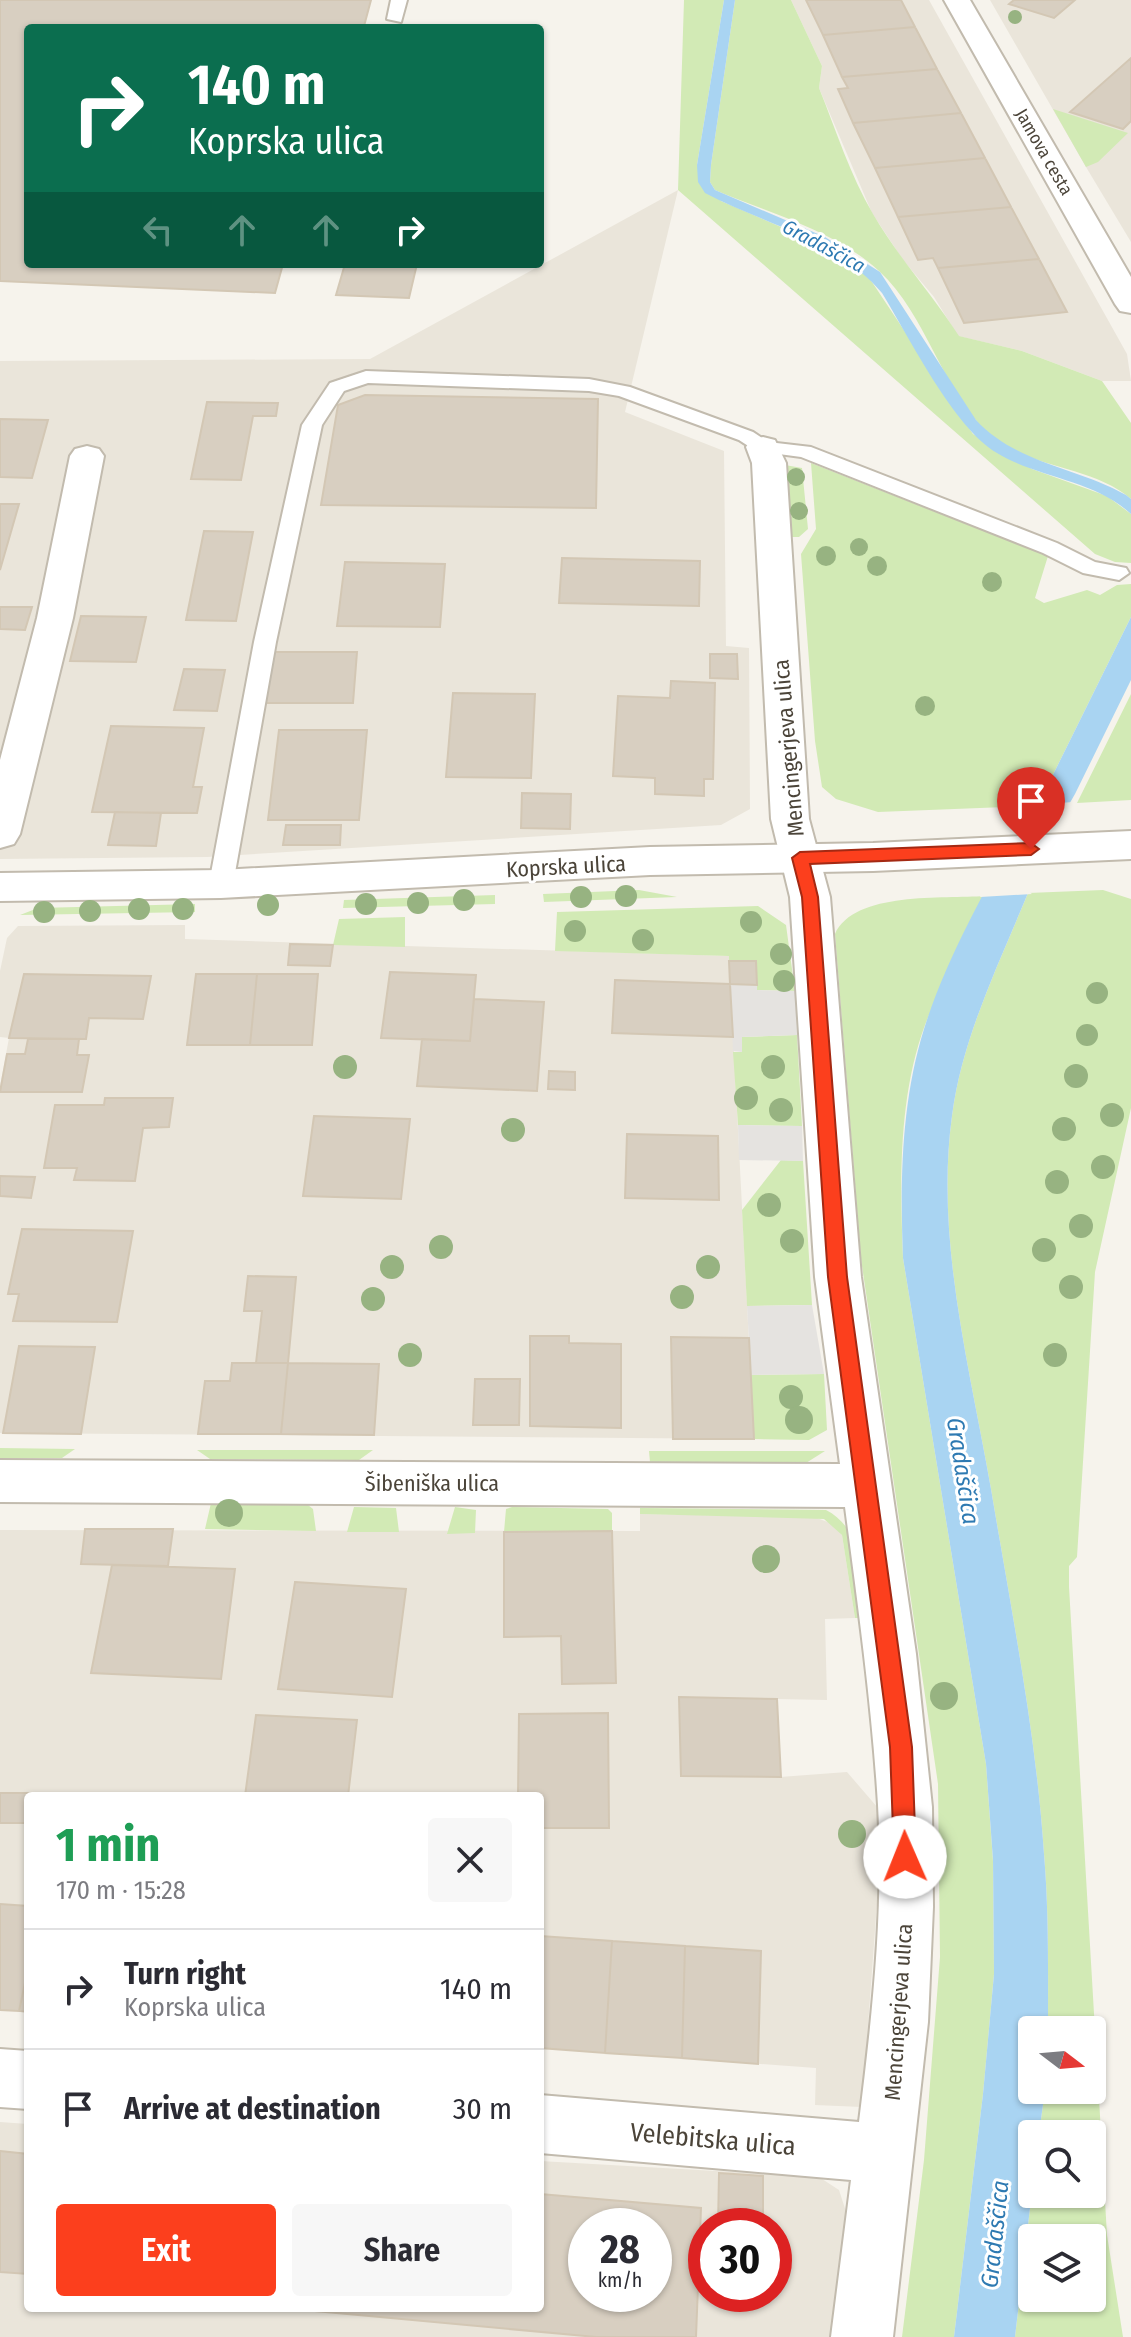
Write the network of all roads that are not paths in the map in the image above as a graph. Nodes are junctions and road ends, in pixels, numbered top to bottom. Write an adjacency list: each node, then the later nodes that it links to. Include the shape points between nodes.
1 (399, 0): 3 (lane)
2 (957, 0): 4 (street, Jamova cesta)
3 (395, 19)
4 (1131, 304)
5 (763, 447): 7 (lane, via 804,451 1090,568); 10 (street, Mencingerjeva ulica, via 769,463 790,819); 11 (lane, via 623,391 589,385 366,377 337,387 312,425 298,484)
6 (87, 456): 8 (street, via 55,618)
7 (1119, 573)
8 (0, 834)
9 (1127, 844): 10 (street, Koprska ulica)
10 (800, 858): 11 (street, Koprska ulica); 14 (street, Mencingerjeva ulica, via 810,897 838,1277)
11 (221, 884): 12 (street, Koprska ulica)
12 (0, 887)
13 (0, 1481): 14 (street, Šibeniška ulica)
14 (864, 1486): 18 (street, Mencingerjeva ulica, via 890,1654 905,1807 900,2022)
15 (0, 2078): 16 (street)
16 (24, 2080)
17 (544, 2124): 18 (street, Velebitska ulica)
18 (885, 2154): 19 (street, Mencingerjeva ulica)
19 (862, 2337)

